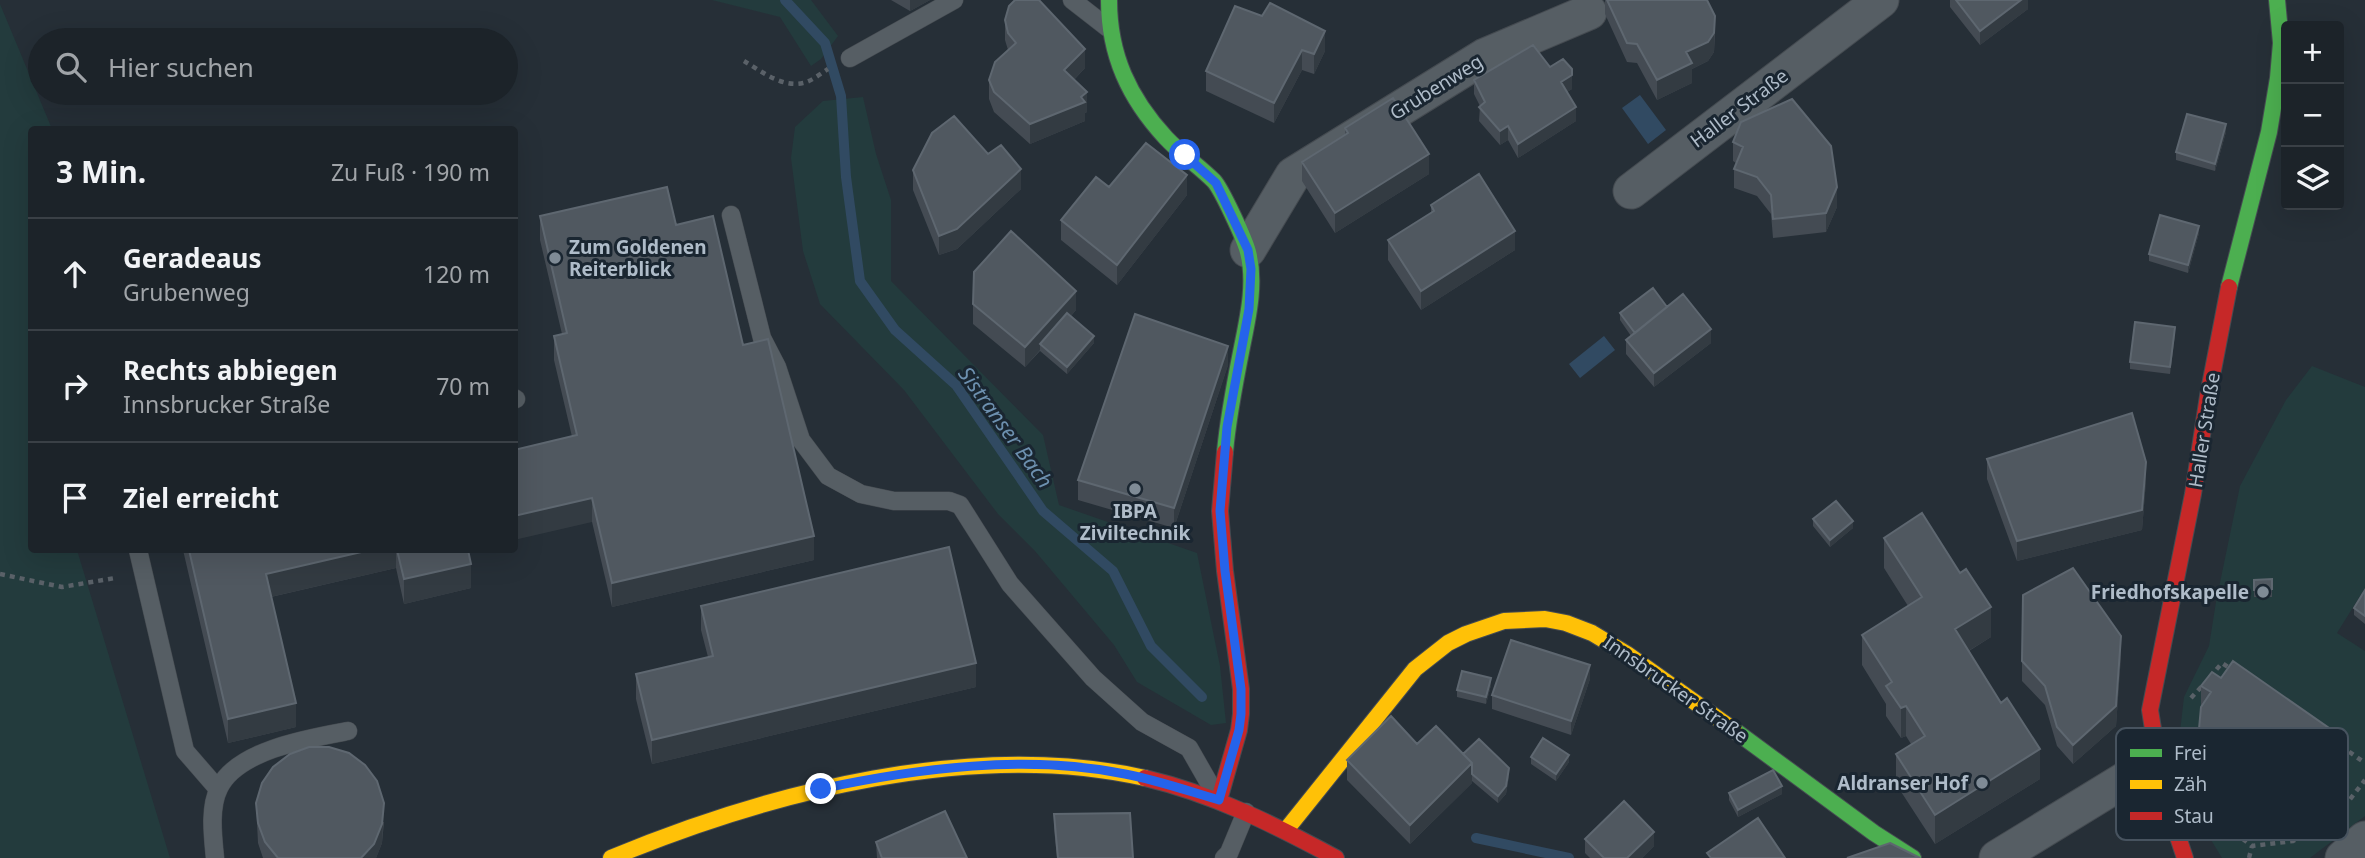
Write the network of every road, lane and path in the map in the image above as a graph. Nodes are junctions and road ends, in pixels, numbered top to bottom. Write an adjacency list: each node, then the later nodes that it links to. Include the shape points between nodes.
1 (954, 0): 8 (lane)
2 (1072, 0): 7 (lane)
3 (1109, 0): 7 (street)
4 (1881, 0): 11 (street, Haller Straße)
5 (2277, 0): 19 (street, Haller Straße, via 2281,43 2269,132 2227,297 2158,661 2150,710)
6 (1589, 12): 13 (street, Grubenweg, via 1485,56 1293,175)
7 (1110, 29): 13 (street, via 1114,51 1138,104 1167,139 1216,183)
8 (850, 58)
9 (744, 61): 10 (path, via 779,81 792,83 801,84)
10 (824, 71)
11 (1631, 191)
12 (731, 215): 26 (lane, via 762,338 777,367 801,440 828,476 861,494 960,505 1010,584 1093,678 1142,722 1189,748)
13 (1248, 250): 26 (street, via 1249,309 1227,427 1220,511 1241,714)
14 (139, 553): 15 (lane)
15 (144, 573): 16 (path, via 62,587); 25 (lane, via 185,751)
16 (0, 574)
17 (2233, 670): 18 (path, via 2222,663)
18 (2190, 699)
19 (2153, 728)
20 (348, 731): 25 (lane, via 317,736 237,764)
21 (2348, 751): 22 (path)
22 (2365, 763)
23 (2365, 780): 27 (path)
24 (2116, 785): 40 (street)
25 (218, 789): 35 (lane, via 212,825)
26 (1219, 800): 28 (street); 36 (street, via 1124,774 1057,766 964,768 848,784 751,807 671,832)
27 (2348, 801)
28 (1246, 812): 29 (street); 37 (lane)
29 (1286, 830): 38 (street); 39 (street, Innsbrucker Straße, via 1415,669 1437,648 1485,626 1542,619 1603,637)
30 (2365, 839): 43 (street)
31 (2179, 840): 41 (street, Haller Straße)
32 (2244, 840): 34 (path)
33 (2295, 840): 34 (path)
34 (2252, 846): 42 (path)
35 (215, 858)
36 (611, 858)
37 (1224, 858)
38 (1336, 858)
39 (1913, 858)
40 (1997, 858)
41 (2185, 858)
42 (2249, 858)
43 (2343, 858)

